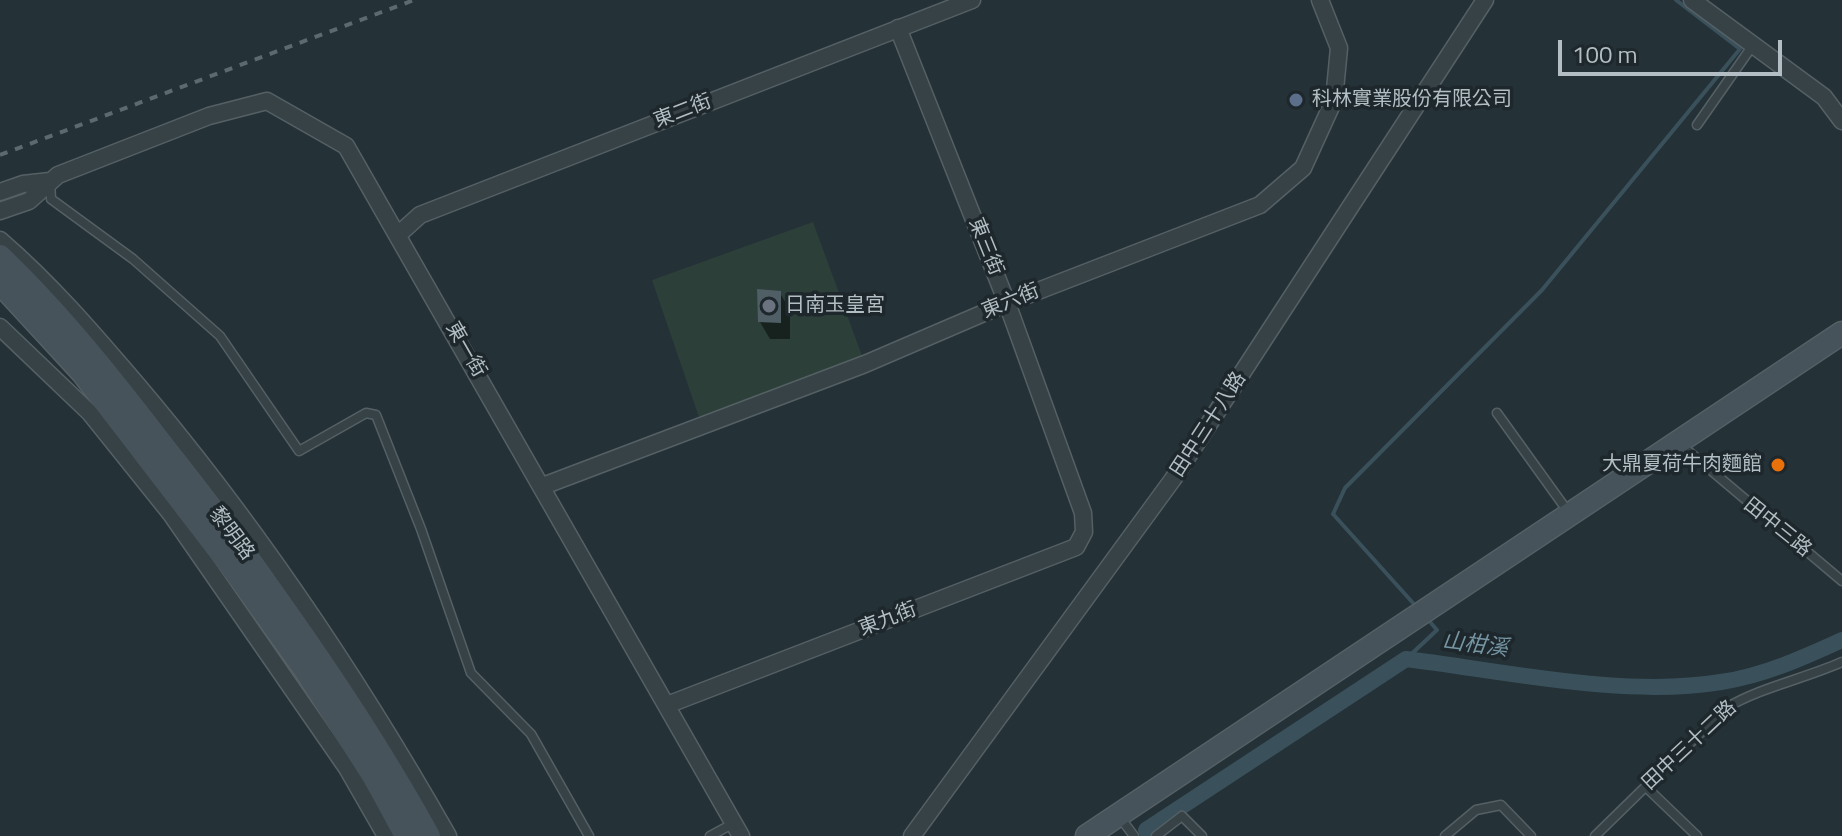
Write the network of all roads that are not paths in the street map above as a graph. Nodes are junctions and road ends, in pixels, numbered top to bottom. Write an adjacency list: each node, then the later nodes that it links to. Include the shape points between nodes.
1 (972, 0): 5 (street, 東二街)
2 (1320, 0): 16 (street, 東六街, via 1339,48 1334,100 1303,168 1260,205)
3 (1485, 0): 39 (street, 田中三十八路, via 1173,479)
4 (1692, 0): 6 (street)
5 (898, 28): 12 (street, 東二街, via 420,215); 16 (street, 東三街)
6 (1753, 45): 7 (street, via 1824,97); 8 (lane)
7 (1842, 121)
8 (1697, 125)
9 (50, 181): 10 (street); 11 (street, via 29,201); 12 (street, 東一街, via 209,116 267,101 346,146); 37 (lane, via 51,199 133,259 220,336 299,451 366,413 376,415 471,673 531,734)
10 (0, 192)
11 (0, 211)
12 (399, 234): 21 (street, 東一街)
13 (0, 240): 25 (street, via 77,315 178,433)
14 (0, 256): 25 (street, 黎明路, via 104,369)
15 (0, 283): 24 (street, 黎明路, via 82,372)
16 (1007, 303): 21 (street, 東六街, via 865,364); 22 (street, 東三街)
17 (0, 327): 27 (street, via 90,413 171,514)
18 (1842, 333): 20 (street)
19 (1497, 413): 23 (lane)
20 (1678, 442): 23 (street); 26 (lane, 田中三路)
21 (543, 486): 29 (street, 東一街)
22 (1083, 513): 29 (street, 東九街, via 1084,532 1076,547)
23 (1570, 514): 31 (street)
24 (237, 574): 27 (street); 34 (street, 黎明路, via 328,704)
25 (274, 577): 35 (street, 黎明路, via 294,621); 36 (street, via 339,652)
26 (1842, 581)
27 (269, 651): 33 (street)
28 (1842, 662): 30 (lane, 田中三十二路, via 1747,695 1726,708)
29 (667, 705): 32 (street, 東一街)
30 (1646, 787): 46 (lane, 田中三十二路); 47 (lane)
31 (1119, 815): 40 (street); 41 (lane)
32 (737, 830): 38 (lane)
33 (386, 836)
34 (406, 836)
35 (429, 836)
36 (448, 836)
37 (589, 836)
38 (710, 836)
39 (912, 836)
40 (1087, 836)
41 (1134, 836)
42 (1156, 836): 43 (lane, via 1182,816)
43 (1202, 836)
44 (1445, 836): 45 (lane, via 1476,810 1501,805)
45 (1531, 836)
46 (1595, 836)
47 (1697, 836)

